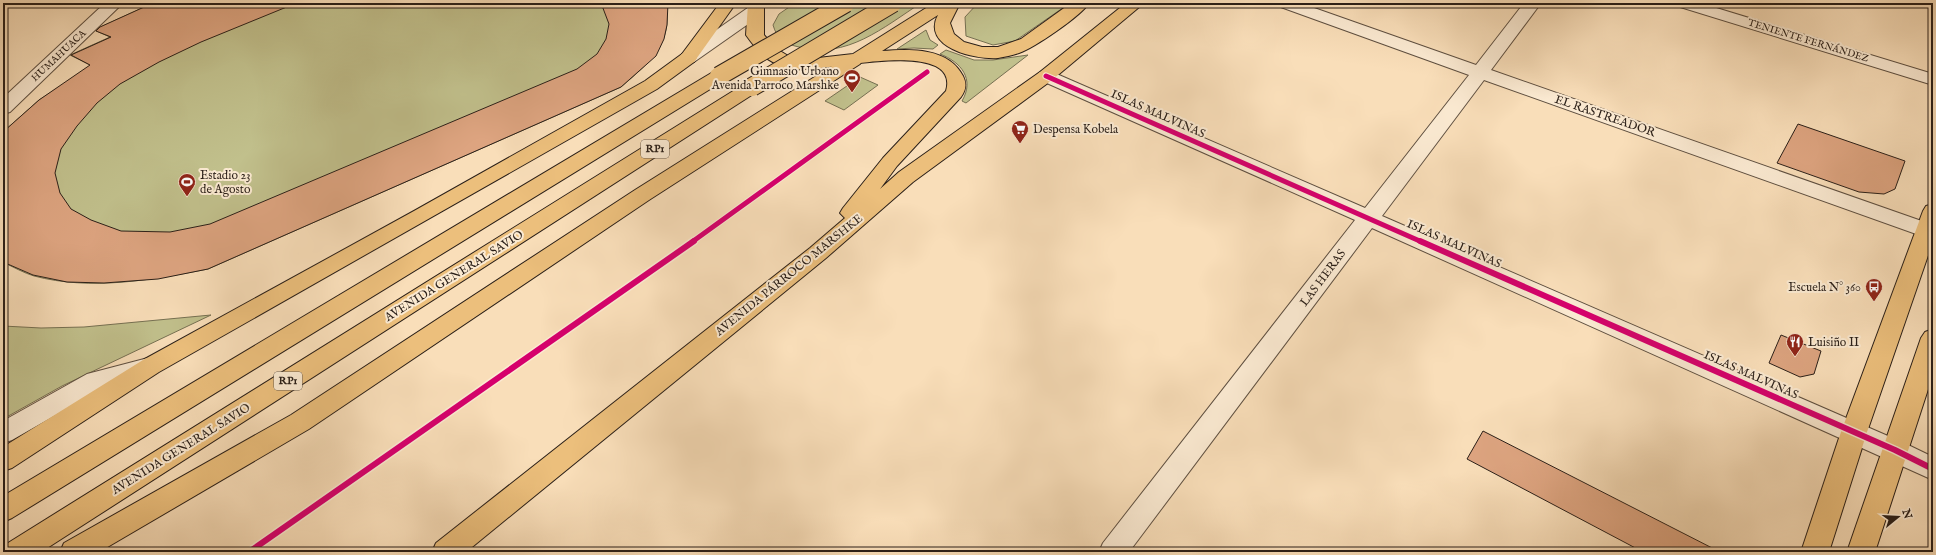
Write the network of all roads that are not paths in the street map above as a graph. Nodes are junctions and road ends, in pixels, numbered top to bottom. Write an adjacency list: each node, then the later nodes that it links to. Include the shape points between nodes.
1 (115, 3): 18 (street, HUMAHUACA)
2 (728, 3): 13 (main road)
3 (846, 3): 29 (main road, RP1, bridge, via 719,76)
4 (893, 3): 30 (main road, AVENIDA GENERAL SAVIO / RP1, bridge, via 752,87)
5 (945, 3): 14 (main road)
6 (952, 3): 7 (main road, via 942,23 946,36 962,47 987,52 1026,45)
7 (1081, 3)
8 (1136, 3): 16 (main road, AVENIDA PÁRROCO MARSHKE)
9 (1284, 3): 15 (street, EL RASTREADOR)
10 (1533, 3): 15 (street, LAS HERAS)
11 (1683, 3): 17 (street, TENIENTE FERNÁNDEZ)
12 (760, 6): 13 (street); 14 (main road, via 755,35 768,52 798,64)
13 (688, 58): 23 (main road, via 651,86)
14 (854, 60): 21 (main road, via 922,56 940,63 953,73 958,88 942,109 890,162); 31 (main road, via 642,195 300,422)
15 (1480, 72): 19 (street, LAS HERAS); 20 (street, EL RASTREADOR)
16 (1046, 76): 19 (street, ISLAS MALVINAS); 21 (main road, AVENIDA PÁRROCO MARSHKE, via 906,177)
17 (1933, 80)
18 (3, 108)
19 (1368, 219): 24 (street, ISLAS MALVINAS); 33 (street, LAS HERAS)
20 (1929, 236): 24 (main road)
21 (818, 253): 32 (main road, AVENIDA PÁRROCO MARSHKE)
22 (1933, 338): 26 (main road)
23 (151, 366): 25 (street, via 96,381); 27 (main road)
24 (1854, 432): 26 (street, ISLAS MALVINAS); 34 (main road)
25 (3, 433)
26 (1895, 450): 28 (street, ISLAS MALVINAS); 35 (main road)
27 (3, 460)
28 (1933, 469)
29 (3, 510)
30 (18, 552)
31 (74, 552)
32 (446, 552)
33 (1113, 552)
34 (1815, 552)
35 (1861, 552)

